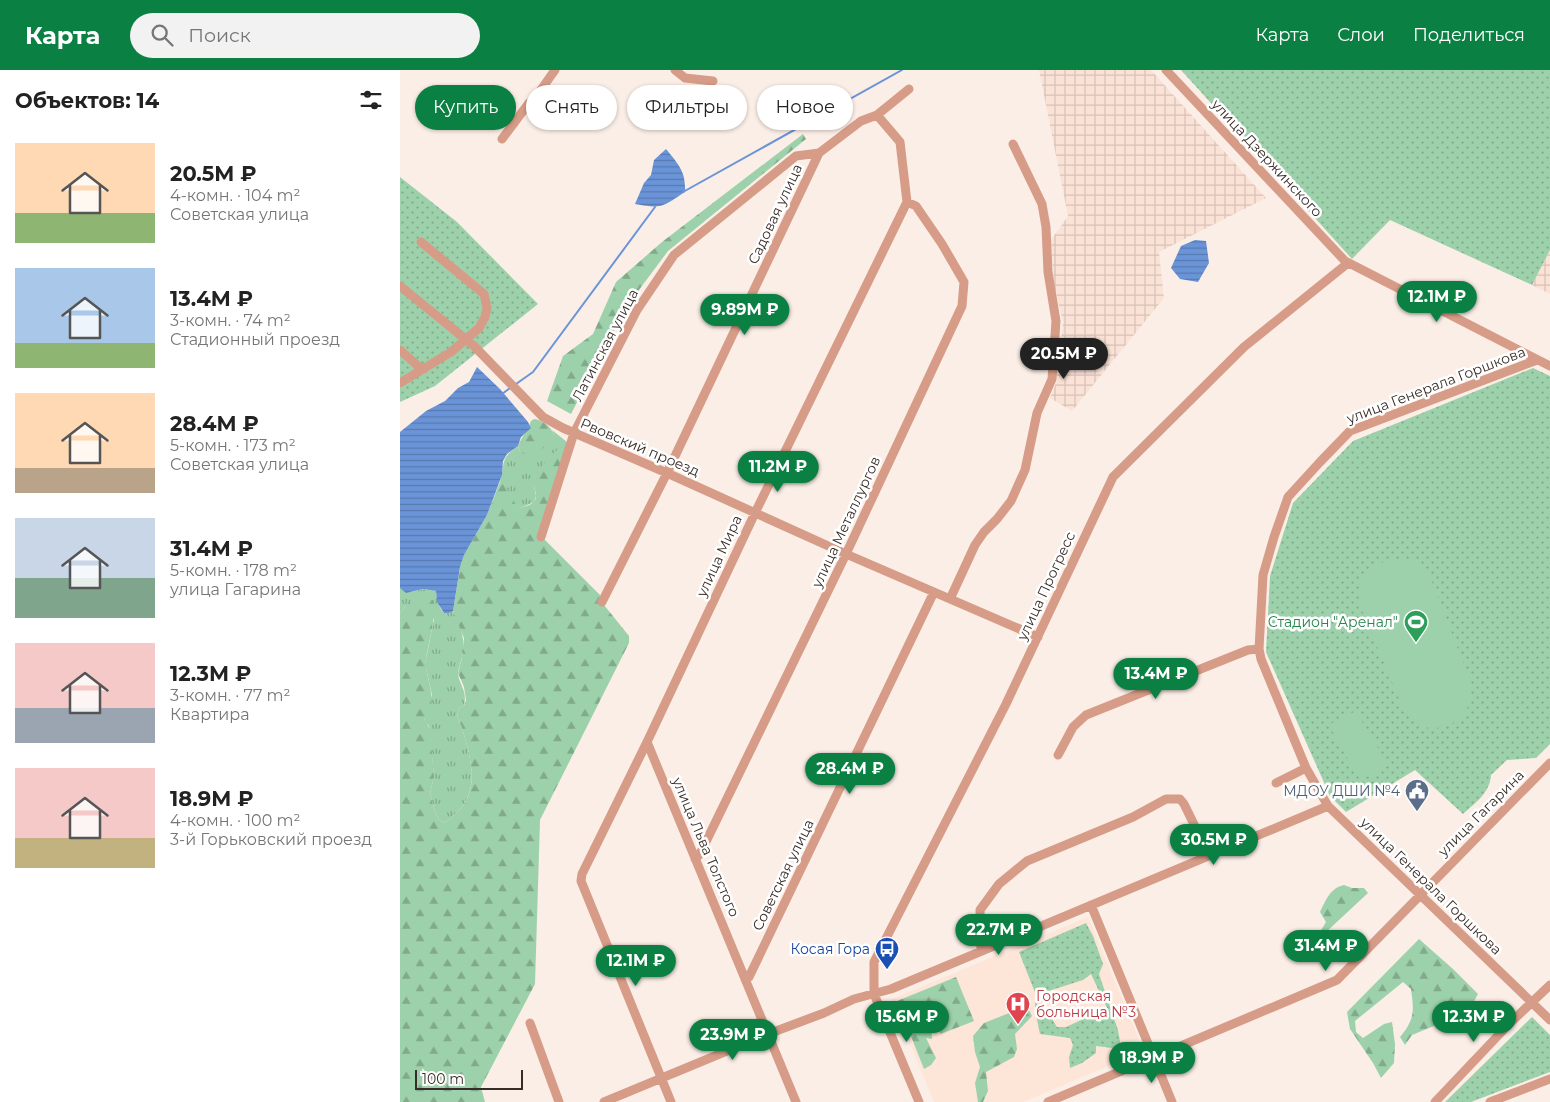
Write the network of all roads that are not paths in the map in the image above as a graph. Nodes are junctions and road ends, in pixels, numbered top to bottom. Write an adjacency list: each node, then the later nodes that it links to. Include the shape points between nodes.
1 (555, 70): 7 (street)
2 (675, 70): 4 (street, via 685,78)
3 (1166, 70): 12 (street, улица Дзержинского)
4 (713, 82)
5 (909, 89): 6 (street, Садовая улица)
6 (876, 115): 9 (street, Садовая улица, via 861,121); 10 (street, via 900,142)
7 (502, 138)
8 (1013, 144): 26 (street, via 1042,204 1046,227 1048,272 1056,321 1052,379 1037,413 1025,470 1011,501 975,545)
9 (819, 153): 20 (street, Латинская улица, via 796,156 674,255 637,310); 21 (street, Садовая улица)
10 (907, 202): 22 (street, улица Мира); 24 (street, улица Металлургов, via 916,206 964,282 962,306)
11 (421, 242): 14 (street, via 484,294 485,317)
12 (1348, 263): 16 (street, улица Дзержинского); 28 (street, улица Прогресс, via 1244,347 1113,476)
13 (400, 286): 14 (street, Рвовский проезд)
14 (465, 339): 18 (street); 20 (street, Рвовский проезд, via 542,417)
15 (400, 350): 18 (street)
16 (1537, 360): 17 (street, улица Дзержинского); 29 (street, улица Генерала Горшкова, via 1350,431 1320,462 1288,497 1274,538 1263,576)
17 (1550, 366)
18 (424, 369): 19 (street)
19 (400, 383)
20 (574, 433): 21 (street, Рвовский проезд); 23 (street, Латинская улица)
21 (667, 473): 22 (street, Рвовский проезд); 27 (street, Садовая улица)
22 (755, 512): 24 (street, Рвовский проезд); 30 (street, улица Мира)
23 (541, 537)
24 (846, 554): 25 (street, Рвовский проезд); 37 (street, улица Металлургов)
25 (934, 592): 26 (street, Рвовский проезд); 41 (street, Советская улица)
26 (950, 599): 28 (street, Рвовский проезд)
27 (602, 602)
28 (1038, 637): 43 (street, улица Прогресс, via 874,962)
29 (1259, 649): 31 (street, via 1241,653 1086,715 1073,727); 33 (street, улица Генерала Горшкова)
30 (647, 742): 37 (street, улица Льва Толстого); 49 (street, улица Мира, via 581,881)
31 (1058, 755)
32 (1550, 763): 38 (street, улица Гагарина)
33 (1306, 768): 34 (street); 35 (street, улица Генерала Горшкова)
34 (1276, 783)
35 (1328, 806): 36 (street); 38 (street, улица Генерала Горшкова)
36 (1209, 855): 39 (street); 40 (street, via 1184,804 1180,799 1166,799 1133,817 1027,861 999,884 980,910)
37 (695, 859): 41 (street, улица Льва Толстого)
38 (1420, 894): 44 (street, улица Генерала Горшкова); 48 (street, улица Гагарина, via 1336,980)
39 (1091, 905): 40 (street); 48 (street)
40 (981, 951): 43 (street)
41 (746, 978): 47 (street, улица Льва Толстого)
42 (1550, 985): 44 (street)
43 (874, 994): 47 (street); 55 (street)
44 (1532, 1002): 45 (street, улица Генерала Горшкова); 58 (street)
45 (1550, 1020)
46 (530, 1023): 51 (street)
47 (768, 1034): 49 (street); 54 (street, улица Льва Толстого)
48 (1154, 1058): 56 (street, улица Гагарина); 57 (street)
49 (662, 1078): 52 (street); 53 (street)
50 (1550, 1079): 59 (street)
51 (559, 1102)
52 (604, 1102)
53 (671, 1102)
54 (796, 1102)
55 (919, 1102)
56 (1048, 1102)
57 (1172, 1102)
58 (1434, 1102)
59 (1490, 1102)

